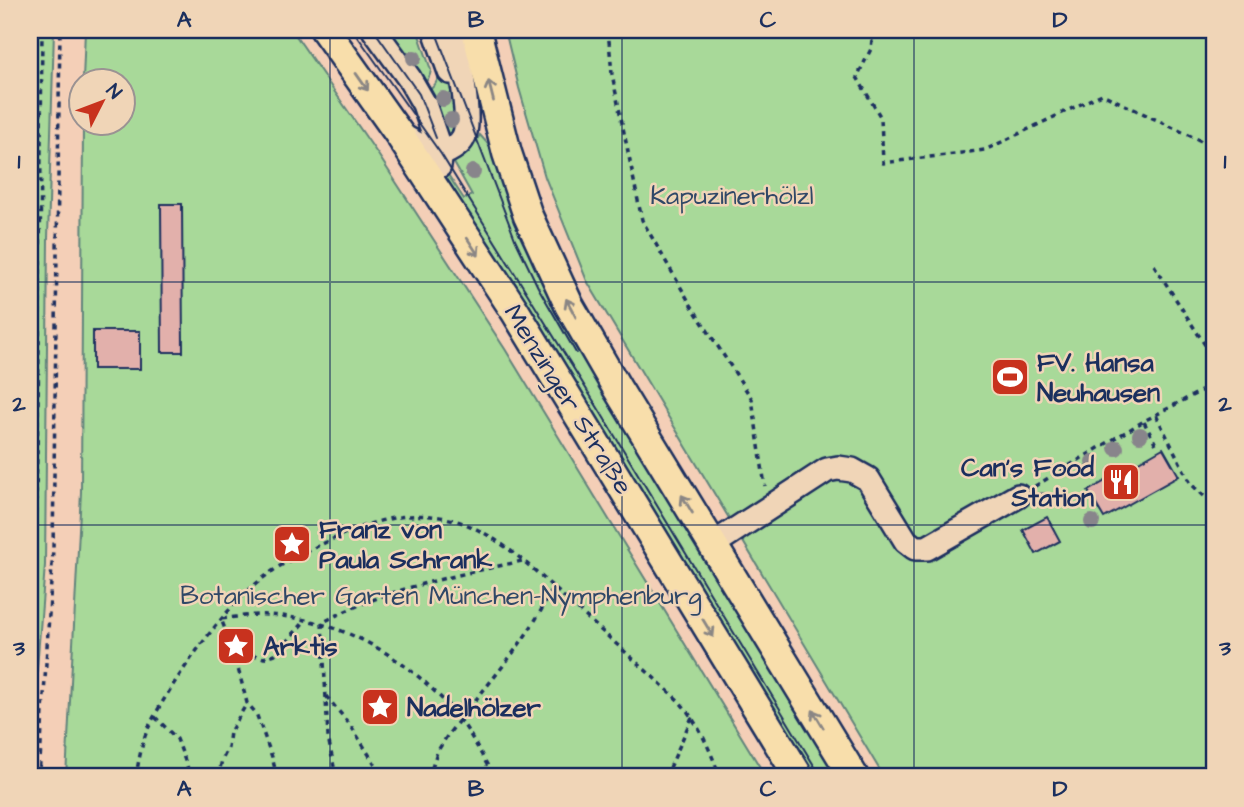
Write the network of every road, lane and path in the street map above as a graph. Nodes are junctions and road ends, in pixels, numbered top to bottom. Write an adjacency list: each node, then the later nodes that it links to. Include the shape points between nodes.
1 (42, 30): 32 (path)
2 (60, 30): 40 (path, via 53,549)
3 (325, 30): 11 (main road, Menzinger Straße, one-way to 11)
4 (374, 30): 14 (lane, via 421,99)
5 (435, 30): 10 (lane)
6 (454, 30): 10 (lane)
7 (476, 30): 13 (main road, Menzinger Straße, one-way to 7)
8 (608, 30): 24 (path, via 612,74 642,220 752,399)
9 (873, 30): 12 (path, via 871,49 857,77 881,118 883,163 985,150 1102,94)
10 (467, 116): 13 (lane); 14 (lane, via 461,141)
11 (399, 134): 14 (lane); 15 (main road, Menzinger Straße)
12 (1214, 147)
13 (507, 153): 25 (main road, Menzinger Straße, one-way to 13, via 569,305 528,216)
14 (441, 154): 15 (lane)
15 (436, 189): 52 (main road, Menzinger Straße, one-way to 52, via 542,354)
16 (1154, 265): 17 (path)
17 (1214, 359)
18 (1214, 381): 19 (path)
19 (1155, 415): 20 (path); 23 (path, via 1191,484)
20 (1144, 421): 21 (path); 22 (path)
21 (1158, 448)
22 (1018, 496): 24 (lane, via 926,548 915,548 906,541 868,479 852,470 827,470)
23 (1214, 500)
24 (768, 509): 25 (lane)
25 (712, 545): 53 (main road, Menzinger Straße, one-way to 25)
26 (524, 561): 27 (path); 28 (path, via 461,523 418,515 388,519 297,555 273,570); 30 (path, via 390,594)
27 (552, 587): 36 (path); 37 (path, via 520,645)
28 (221, 619): 29 (path, via 266,615); 31 (path); 35 (path)
29 (306, 620): 30 (path); 31 (path, via 275,654 264,657)
30 (322, 623): 33 (path); 37 (path, via 364,640 405,666)
31 (233, 649): 34 (path)
32 (30, 654)
33 (326, 696): 46 (path); 47 (path)
34 (247, 704): 44 (path, via 230,733); 45 (path, via 256,713)
35 (155, 717): 38 (path, via 177,739); 41 (path)
36 (692, 717): 50 (path); 51 (path)
37 (460, 719): 48 (path, via 437,752); 49 (path)
38 (186, 767): 39 (path); 42 (path)
39 (190, 776): 43 (path, via 204,771)
40 (39, 777)
41 (136, 777)
42 (183, 777)
43 (211, 777)
44 (218, 777)
45 (277, 777)
46 (336, 777)
47 (383, 777)
48 (429, 777)
49 (494, 777)
50 (666, 777)
51 (720, 777)
52 (799, 777)
53 (854, 777)

